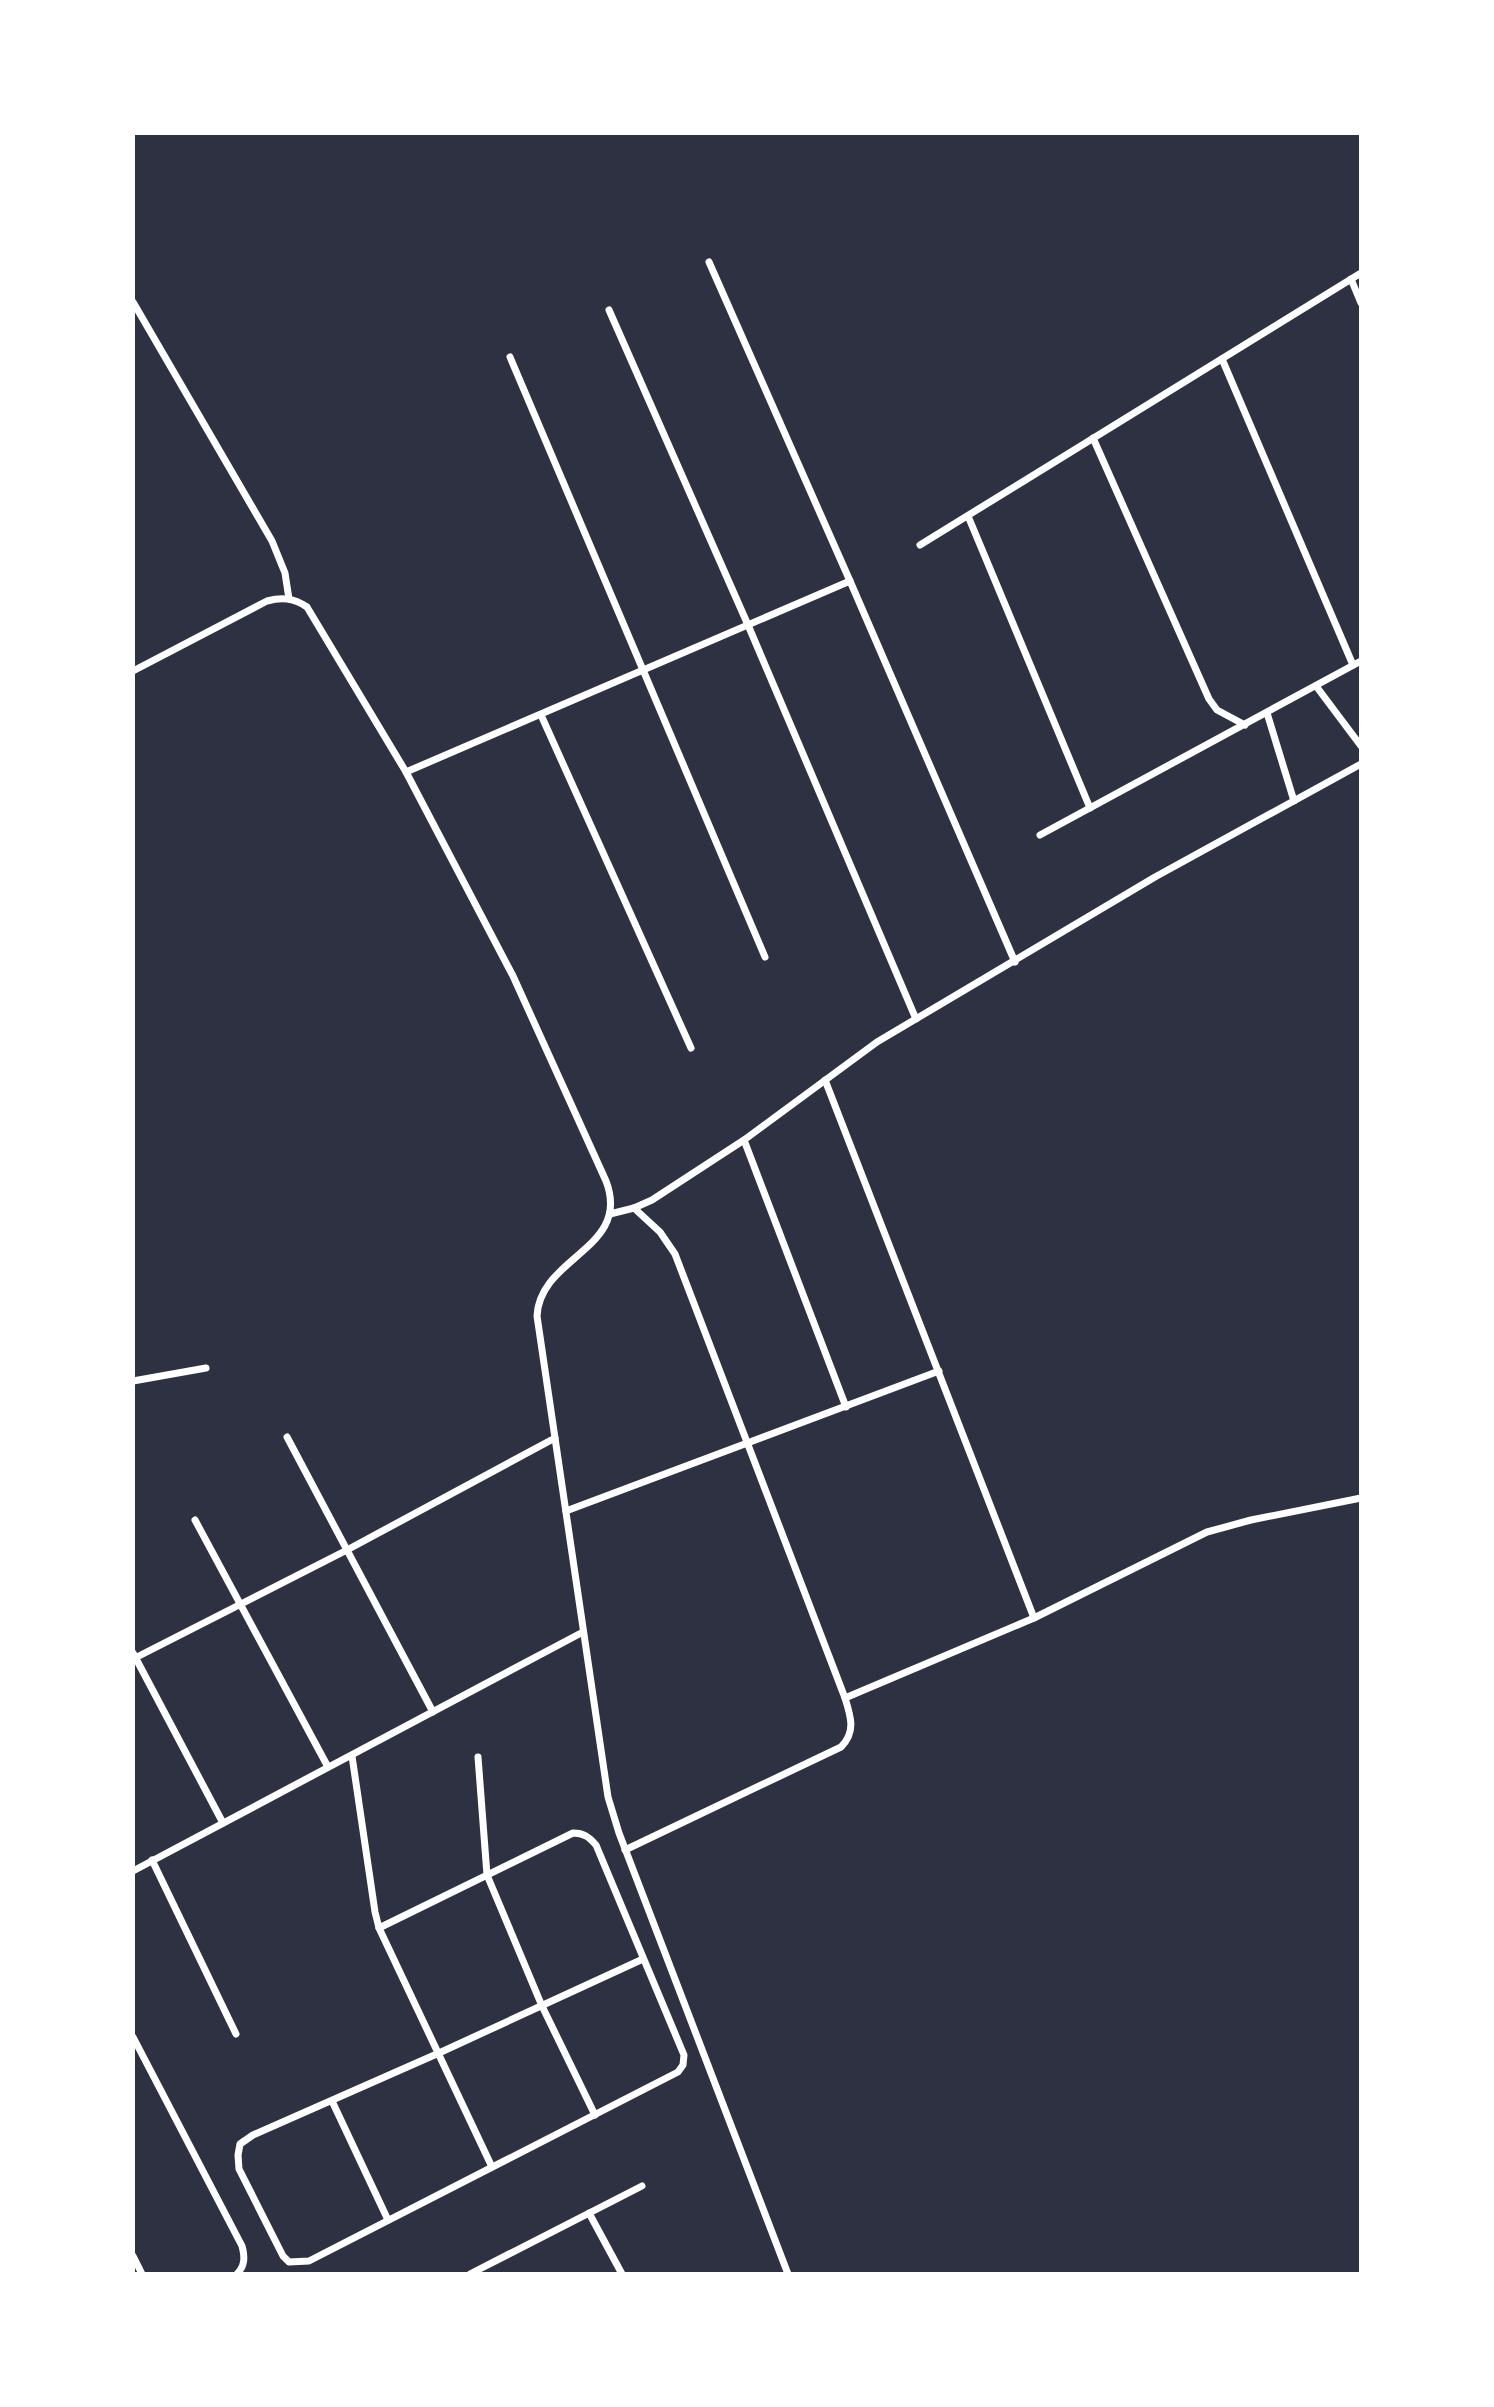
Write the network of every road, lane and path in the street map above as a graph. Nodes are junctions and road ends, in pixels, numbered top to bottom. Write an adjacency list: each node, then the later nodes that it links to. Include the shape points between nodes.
1 (709, 262): 12 (street)
2 (1361, 273): 3 (street)
3 (1351, 279): 5 (street); 8 (street)
4 (133, 302): 13 (street, via 276,548)
5 (1361, 303)
6 (609, 310): 14 (street)
7 (510, 356): 18 (street)
8 (1222, 359): 9 (street); 16 (street)
9 (1093, 438): 10 (street); 22 (street, via 1209,699 1217,710)
10 (968, 516): 11 (street); 27 (street)
11 (920, 545)
12 (850, 580): 14 (street); 30 (street)
13 (289, 599): 17 (street, via 267,601); 25 (street, via 307,607)
14 (748, 625): 18 (street); 31 (street)
15 (1361, 661): 16 (street)
16 (1353, 665): 19 (street)
17 (133, 671)
18 (643, 671): 21 (street); 29 (street)
19 (1316, 686): 20 (street); 23 (street)
20 (1267, 713): 22 (street); 26 (street)
21 (541, 715): 25 (street); 32 (street)
22 (1245, 725): 27 (street)
23 (1361, 746)
24 (1361, 764): 26 (street)
25 (406, 772): 36 (street, via 513,976 609,1190)
26 (1294, 801): 30 (street, via 1155,877)
27 (1090, 808): 28 (street)
28 (1040, 835)
29 (765, 957)
30 (1015, 962): 31 (street)
31 (916, 1019): 33 (street)
32 (691, 1048)
33 (825, 1080): 34 (street); 38 (street)
34 (744, 1140): 35 (street); 40 (street)
35 (634, 1208): 36 (street); 43 (street, via 675,1254)
36 (610, 1214): 42 (street, via 604,1230 548,1284 538,1304)
37 (206, 1368): 39 (street)
38 (939, 1371): 40 (street); 49 (street)
39 (133, 1381)
40 (846, 1407): 43 (street)
41 (286, 1437): 47 (street)
42 (555, 1438): 45 (street); 47 (street)
43 (748, 1443): 45 (street); 52 (street)
44 (1361, 1498): 49 (street, via 1207,1532)
45 (566, 1511): 50 (street)
46 (195, 1520): 48 (street)
47 (347, 1550): 48 (street); 53 (street)
48 (240, 1604): 51 (street); 56 (street)
49 (1034, 1618): 52 (street)
50 (583, 1632): 53 (street); 58 (street, via 608,1797)
51 (134, 1656): 57 (street)
52 (845, 1698): 58 (street, via 851,1730 841,1747)
53 (433, 1712): 54 (street)
54 (352, 1756): 56 (street); 62 (street)
55 (478, 1758): 61 (street)
56 (328, 1767): 57 (street)
57 (223, 1823): 59 (street)
58 (625, 1850): 79 (street)
59 (152, 1860): 60 (street); 65 (street)
60 (133, 1871)
61 (487, 1875): 62 (street); 63 (street, via 581,1833 596,1845); 64 (street)
62 (379, 1928): 67 (street)
63 (643, 1959): 64 (street); 69 (street, via 684,2055 683,2065 678,2072)
64 (542, 2006): 67 (street); 69 (street)
65 (236, 2034)
66 (133, 2037): 76 (street, via 242,2246 243,2266)
67 (439, 2053): 68 (street); 70 (street)
68 (332, 2101): 73 (street); 73 (street, via 240,2144 239,2169 289,2262 309,2261)
69 (595, 2115): 70 (street)
70 (492, 2167): 73 (street)
71 (642, 2186): 72 (street)
72 (589, 2213): 77 (street); 78 (street)
73 (388, 2220)
74 (133, 2256): 75 (street)
75 (142, 2274)
76 (237, 2274)
77 (470, 2274)
78 (622, 2274)
79 (788, 2274)

